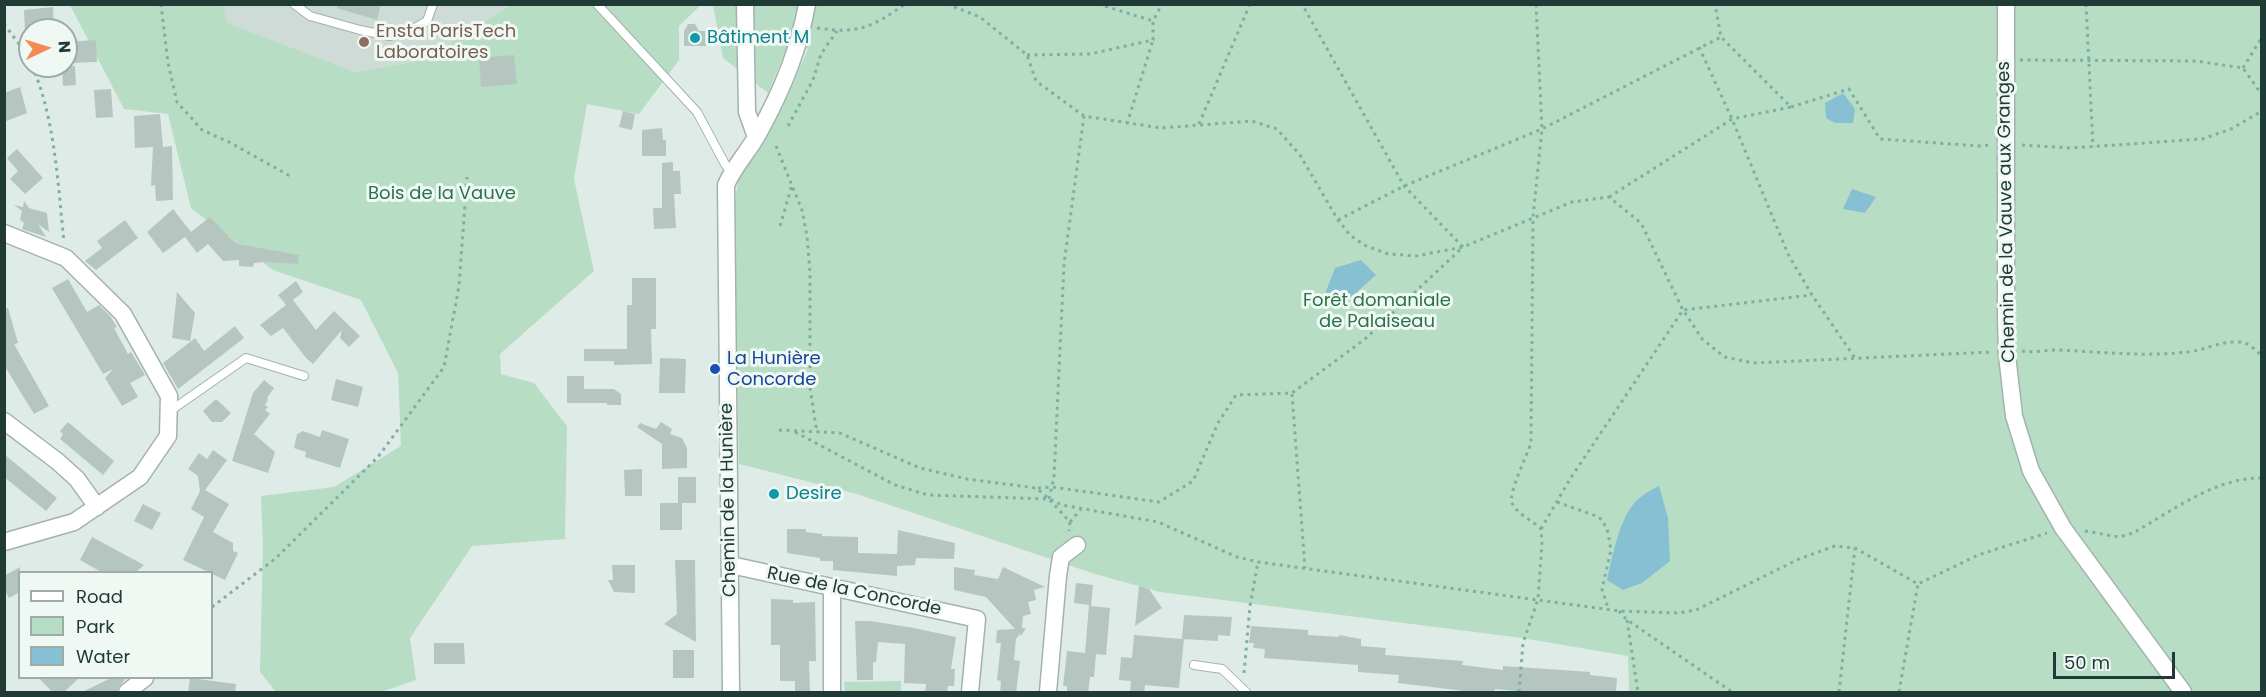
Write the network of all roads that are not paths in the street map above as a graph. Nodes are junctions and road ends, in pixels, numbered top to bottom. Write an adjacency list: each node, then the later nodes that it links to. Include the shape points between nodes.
1 (294, 4): 2 (lane, via 310,16 390,36 427,21)
2 (434, 4)
3 (597, 4): 8 (lane, via 697,112)
4 (745, 4): 7 (street, via 747,112)
5 (807, 4): 7 (street, Chemin de la Hunière, via 793,62)
6 (2006, 4): 26 (street, Chemin de la Vauve aux Granges, via 2007,355 2014,416 2031,471 2063,528)
7 (756, 137): 8 (street, Chemin de la Hunière)
8 (731, 172): 16 (street, Chemin de la Hunière, via 725,200)
9 (4, 233): 11 (street, via 66,258 123,314 169,396)
10 (304, 376): 11 (lane, via 246,358)
11 (170, 411): 13 (street, via 168,436 140,477)
12 (4, 421): 13 (street, via 77,479)
13 (96, 507): 14 (street, via 74,522)
14 (4, 542)
15 (1077, 545): 25 (street, via 1061,557)
16 (730, 565): 17 (street, Rue de la Concorde); 22 (street, Chemin de la Hunière)
17 (832, 587): 23 (street); 24 (street, Rue de la Concorde, via 977,619)
18 (1194, 665): 20 (lane, via 1222,669)
19 (144, 679): 21 (street)
20 (1246, 692)
21 (128, 693)
22 (731, 693)
23 (832, 693)
24 (970, 693)
25 (1048, 693)
26 (2183, 693)

